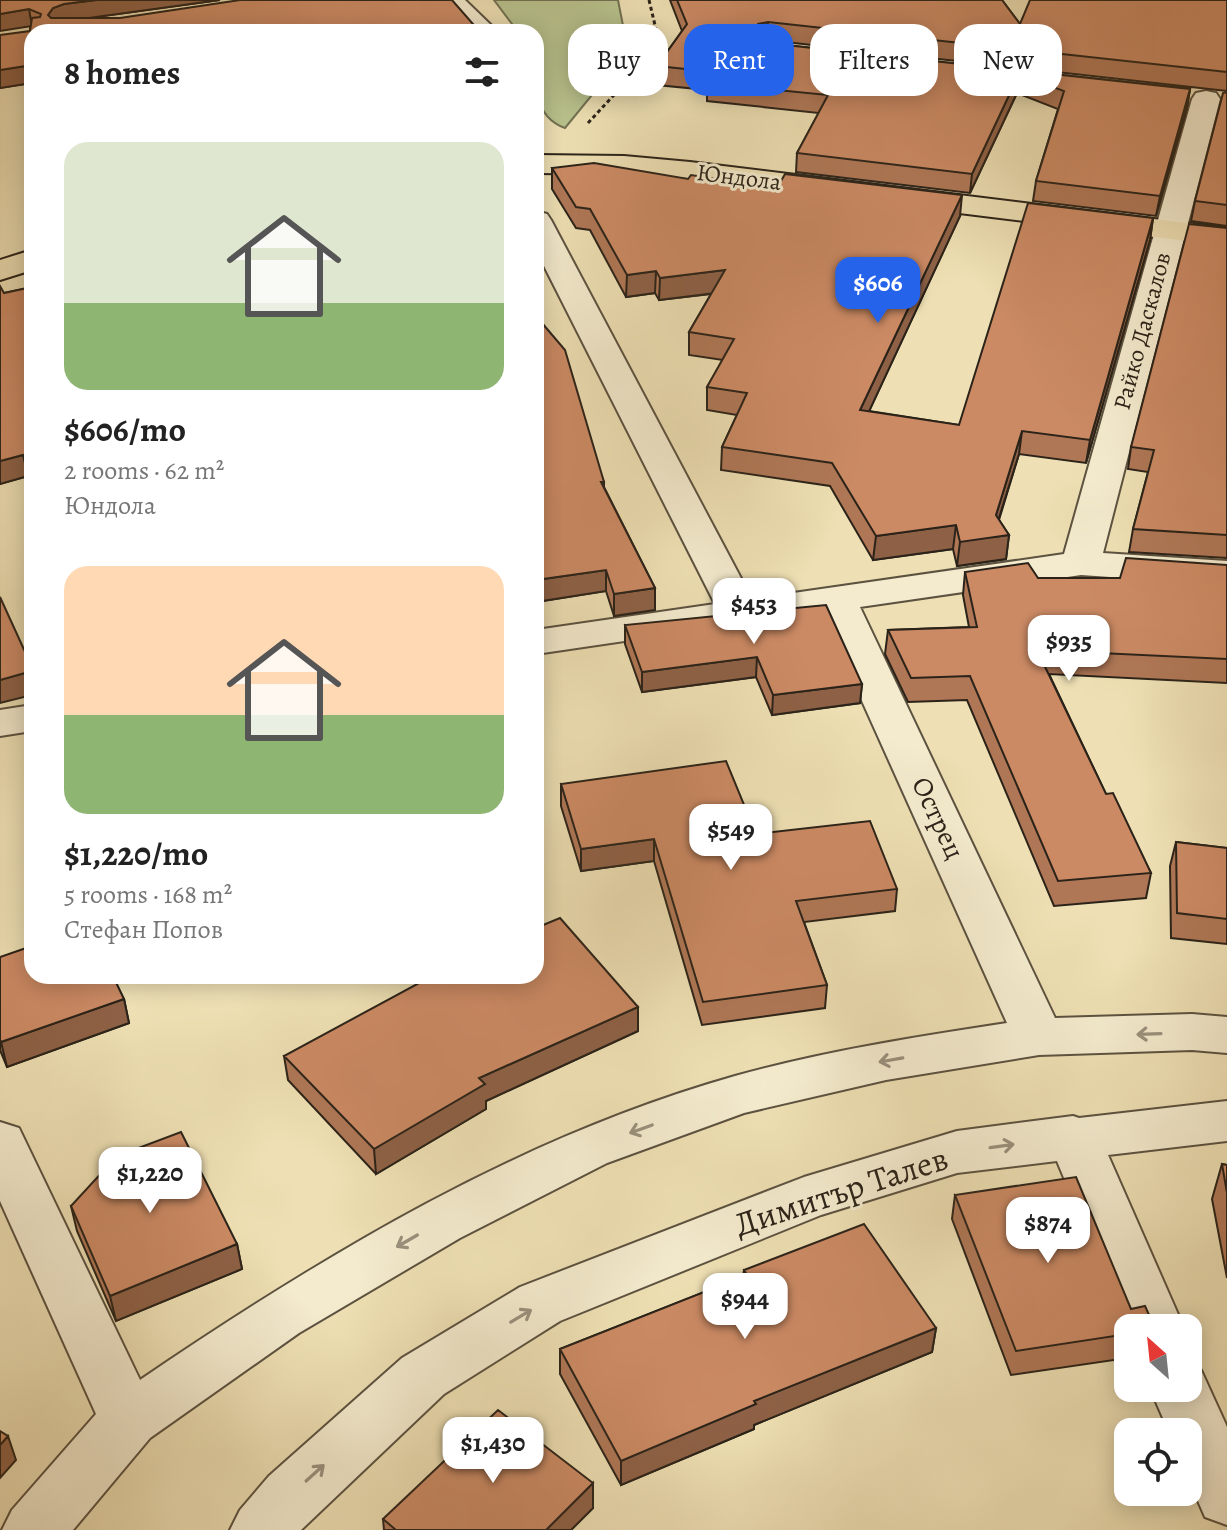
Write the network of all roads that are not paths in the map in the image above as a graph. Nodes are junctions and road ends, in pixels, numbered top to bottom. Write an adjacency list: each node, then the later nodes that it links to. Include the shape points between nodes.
1 (451, 0): 2 (street)
2 (476, 24)
3 (1203, 99): 5 (street, Райко Даскалов)
4 (547, 163): 5 (main road, Юндола, via 690,171)
5 (1169, 230): 7 (main road, Юндола); 10 (street, Райко Даскалов)
6 (544, 235): 13 (street)
7 (1227, 237)
8 (24, 262): 9 (main road)
9 (0, 271)
10 (1081, 563): 11 (street); 12 (street)
11 (1227, 573)
12 (836, 599): 13 (street); 18 (street, Острец)
13 (739, 612): 14 (street)
14 (544, 641)
15 (24, 719): 16 (street)
16 (0, 723)
17 (1227, 1035): 18 (street, one-way to 18)
18 (1039, 1037): 24 (street, one-way to 24, via 886,1061 737,1095 588,1148 440,1222 279,1316)
19 (1227, 1121): 20 (street, Димитър Талев)
20 (1073, 1136): 22 (street); 27 (street, Димитър Талев, one-way to 20, via 291,1496 423,1376 540,1304 819,1195 957,1152)
21 (0, 1142): 24 (street)
22 (1149, 1314)
23 (1186, 1402): 25 (street)
24 (129, 1420): 26 (street)
25 (1227, 1497)
26 (34, 1530)
27 (262, 1530)

